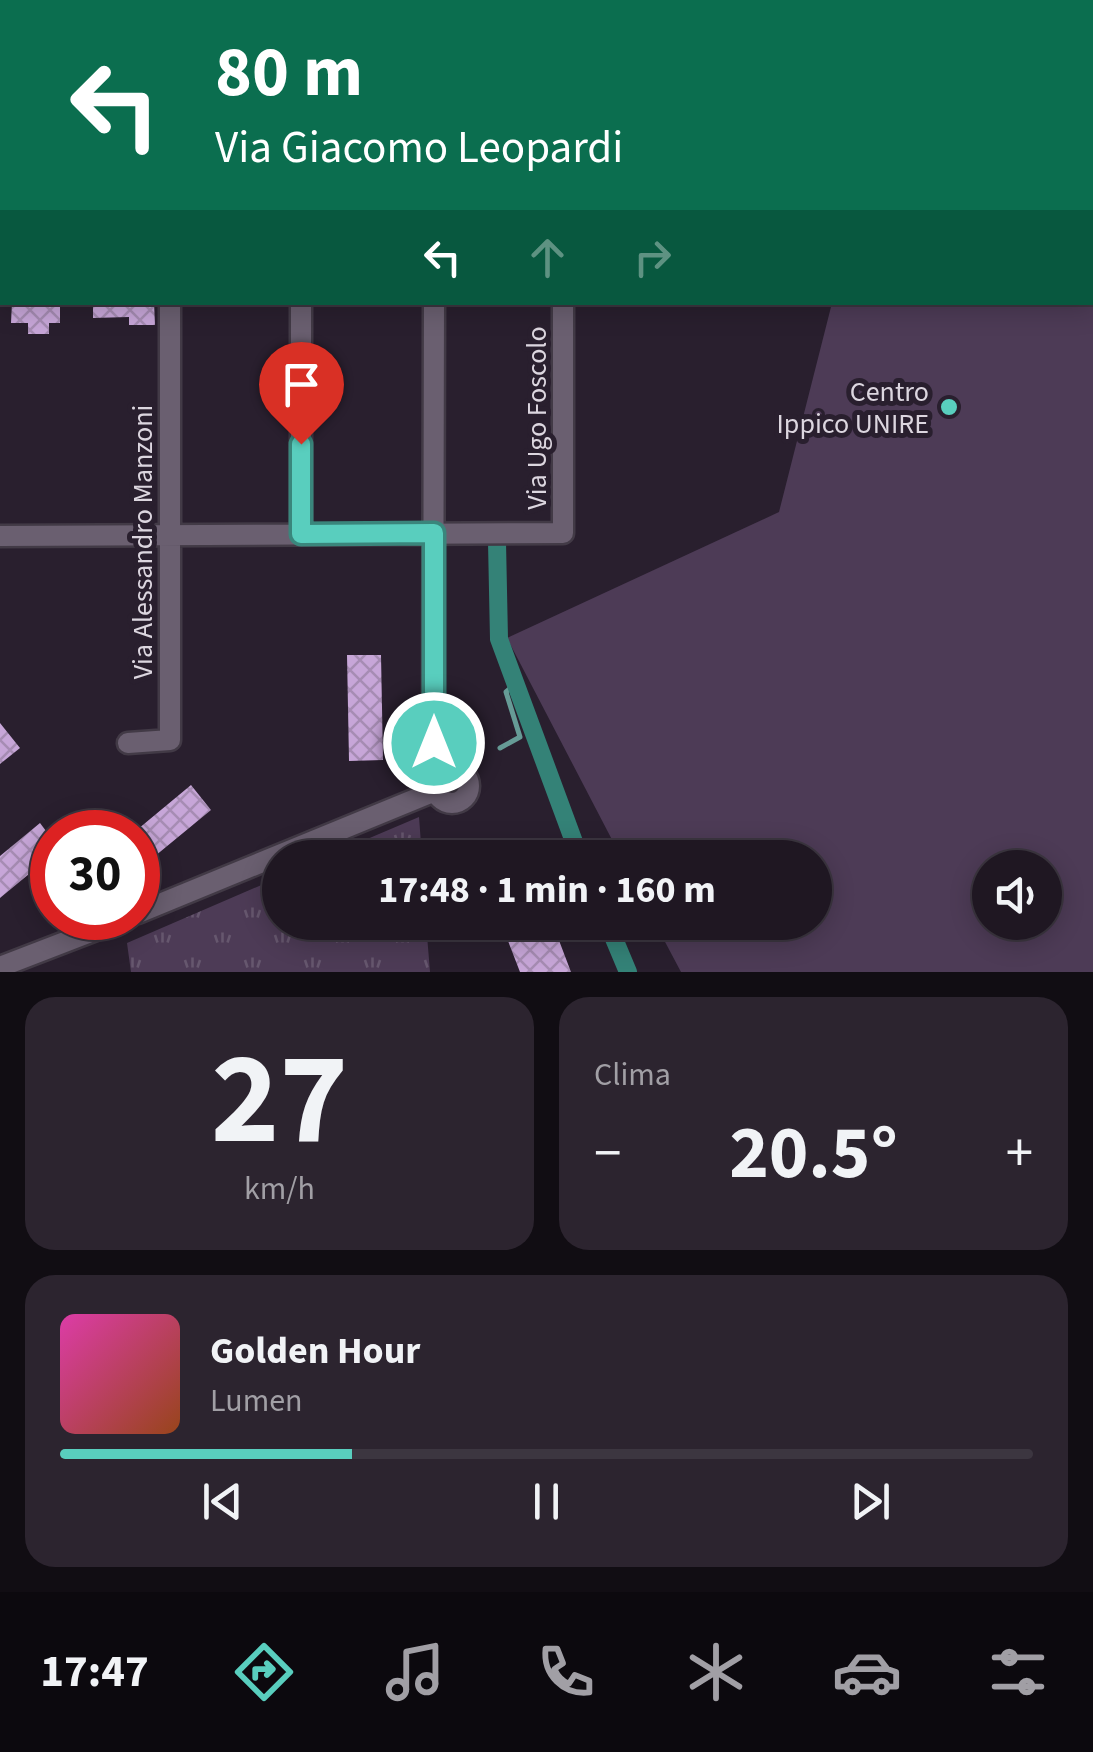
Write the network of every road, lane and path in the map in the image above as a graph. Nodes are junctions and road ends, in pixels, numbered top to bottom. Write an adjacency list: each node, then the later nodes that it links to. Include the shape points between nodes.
1 (170, 305): 8 (street, Via Alessandro Manzoni)
2 (301, 305): 6 (street)
3 (434, 305): 5 (street)
4 (563, 305): 5 (street, Via Ugo Foscolo, via 563,533)
5 (434, 533): 6 (street); 10 (street)
6 (301, 534): 8 (street)
7 (0, 536): 8 (street)
8 (169, 536): 9 (street, Via Alessandro Manzoni, via 170,740)
9 (128, 743)
10 (434, 743)
11 (436, 791): 12 (street)
12 (160, 904)
13 (70, 940): 14 (street)
14 (0, 967)

